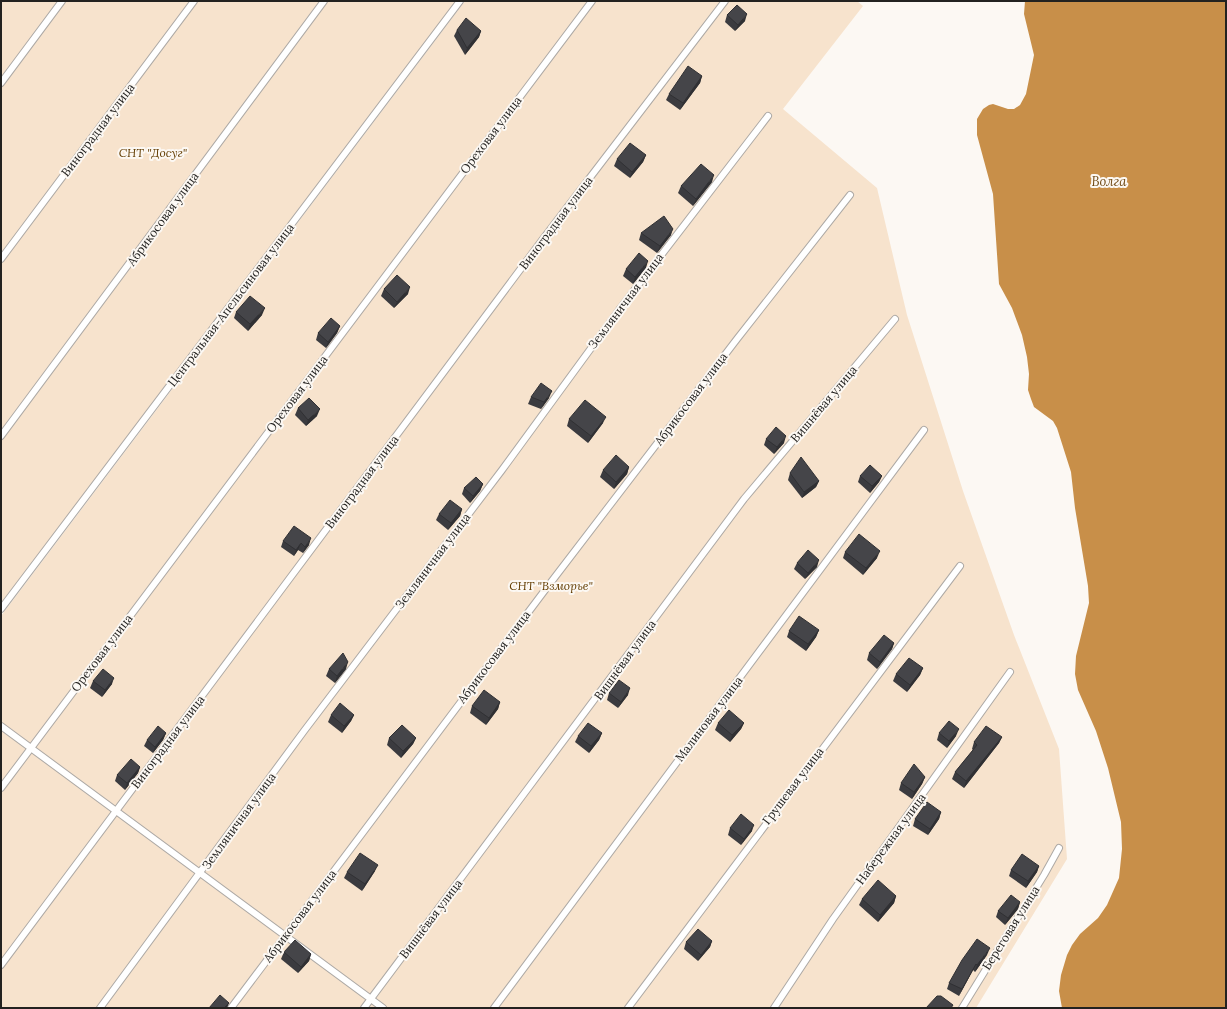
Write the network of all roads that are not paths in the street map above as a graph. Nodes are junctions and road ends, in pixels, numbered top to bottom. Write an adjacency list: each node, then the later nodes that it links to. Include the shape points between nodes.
1 (62, 1): 7 (lane)
2 (194, 1): 10 (lane, Виноградная улица)
3 (324, 1): 13 (lane, Абрикосовая улица)
4 (460, 1): 15 (lane, Центральная-Апельсиновая улица)
5 (592, 1): 18 (lane, Ореховая улица)
6 (725, 1): 20 (lane, Виноградная улица, via 543,239)
7 (1, 82)
8 (768, 116): 22 (lane, Земляничная улица, via 619,310)
9 (850, 195): 23 (lane, Абрикосовая улица, via 622,489)
10 (1, 259)
11 (895, 319): 25 (lane, Вишнёвая улица, via 744,499)
12 (924, 430): 30 (lane, Малиновая улица)
13 (1, 436)
14 (960, 566): 31 (lane, Грушевая улица)
15 (1, 609)
16 (1010, 672): 32 (lane, Набережная улица, via 833,919)
17 (1, 726): 18 (lane)
18 (30, 748): 19 (lane, Ореховая улица); 20 (lane)
19 (1, 788)
20 (116, 810): 22 (lane); 24 (lane, Виноградная улица)
21 (1059, 848): 33 (lane, Береговая улица)
22 (199, 874): 23 (lane); 26 (lane, Земляничная улица)
23 (285, 936): 25 (lane); 27 (lane, Абрикосовая улица)
24 (1, 965)
25 (371, 999): 28 (lane, Вишнёвая улица); 29 (lane)
26 (100, 1008)
27 (231, 1008)
28 (364, 1008)
29 (383, 1008)
30 (494, 1008)
31 (628, 1008)
32 (774, 1008)
33 (962, 1008)

